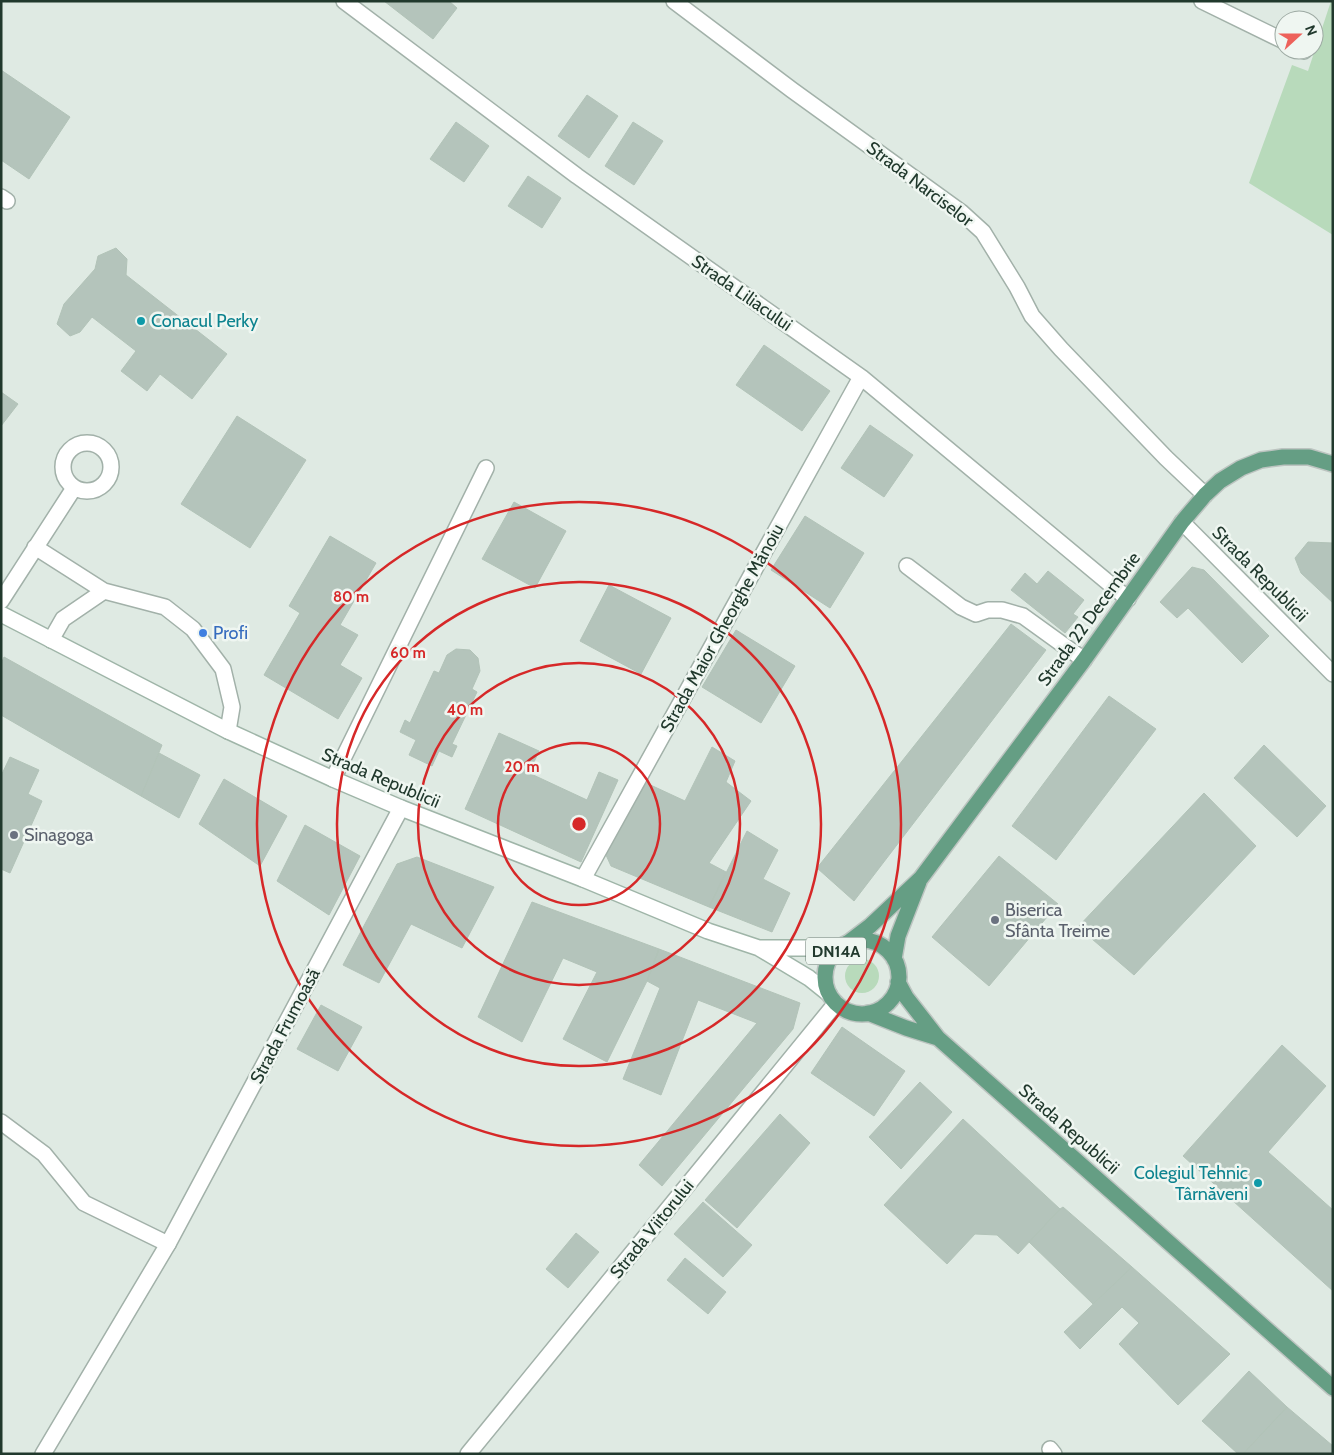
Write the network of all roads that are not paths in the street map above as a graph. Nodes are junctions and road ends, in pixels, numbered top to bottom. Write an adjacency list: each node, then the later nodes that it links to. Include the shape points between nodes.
1 (344, 1): 5 (street, Strada Liliacului, via 577,176)
2 (674, 1): 9 (street, Strada Narciselor, via 961,212 983,232 1032,316 1060,349)
3 (1202, 1): 4 (street)
4 (1274, 36)
5 (861, 377): 14 (street, Strada Liliacului); 24 (street, Strada Maior Gheorghe Mănoiu)
6 (1333, 464): 9 (main road, Strada 22 Decembrie, via 1309,458 1261,460 1220,481)
7 (486, 468): 21 (street)
8 (74, 488): 11 (street)
9 (1205, 495): 10 (main road, Strada 22 Decembrie)
10 (1182, 522): 14 (main road, Strada 22 Decembrie); 19 (street, Strada Republicii)
11 (35, 547): 13 (street); 15 (street)
12 (908, 566): 18 (street, via 961,607 976,614 1002,610 1023,616)
13 (104, 591): 17 (street, via 63,619); 20 (street, via 165,607 193,629 223,669 232,707)
14 (1128, 599): 18 (main road, Strada 22 Decembrie)
15 (1, 601)
16 (1, 614): 17 (street, Strada Republicii)
17 (51, 640): 20 (street, Strada Republicii)
18 (1084, 660): 23 (main road, Strada 22 Decembrie)
19 (1333, 674)
20 (228, 731): 21 (street, Strada Republicii)
21 (333, 779): 22 (street, Strada Republicii)
22 (401, 808): 24 (street, Strada Republicii); 33 (street, Strada Frumoasă)
23 (921, 878): 25 (main road, Strada 22 Decembrie / DN14A, via 870,926); 27 (main road, Strada 22 Decembrie, via 898,936)
24 (583, 879): 26 (street, Strada Republicii, via 708,931)
25 (844, 945): 26 (street, Strada Republicii); 27 (main road, DN14A, via 862,940 874,942); 29 (main road, DN14A, via 830,958 826,970 825,983)
26 (758, 948): 29 (street, Strada Republicii, via 808,978)
27 (894, 959): 28 (main road)
28 (898, 982): 30 (main road, via 888,1003); 31 (main road, Strada Republicii)
29 (832, 999): 30 (main road, via 845,1010 856,1014); 36 (street, Strada Viitorului)
30 (868, 1013): 31 (main road, Strada Republicii)
31 (938, 1038): 34 (main road, Strada Republicii)
32 (1, 1122): 33 (street, via 44,1154 84,1203)
33 (168, 1244): 35 (street, Strada Frumoasă)
34 (1333, 1388)
35 (43, 1454)
36 (468, 1454)

